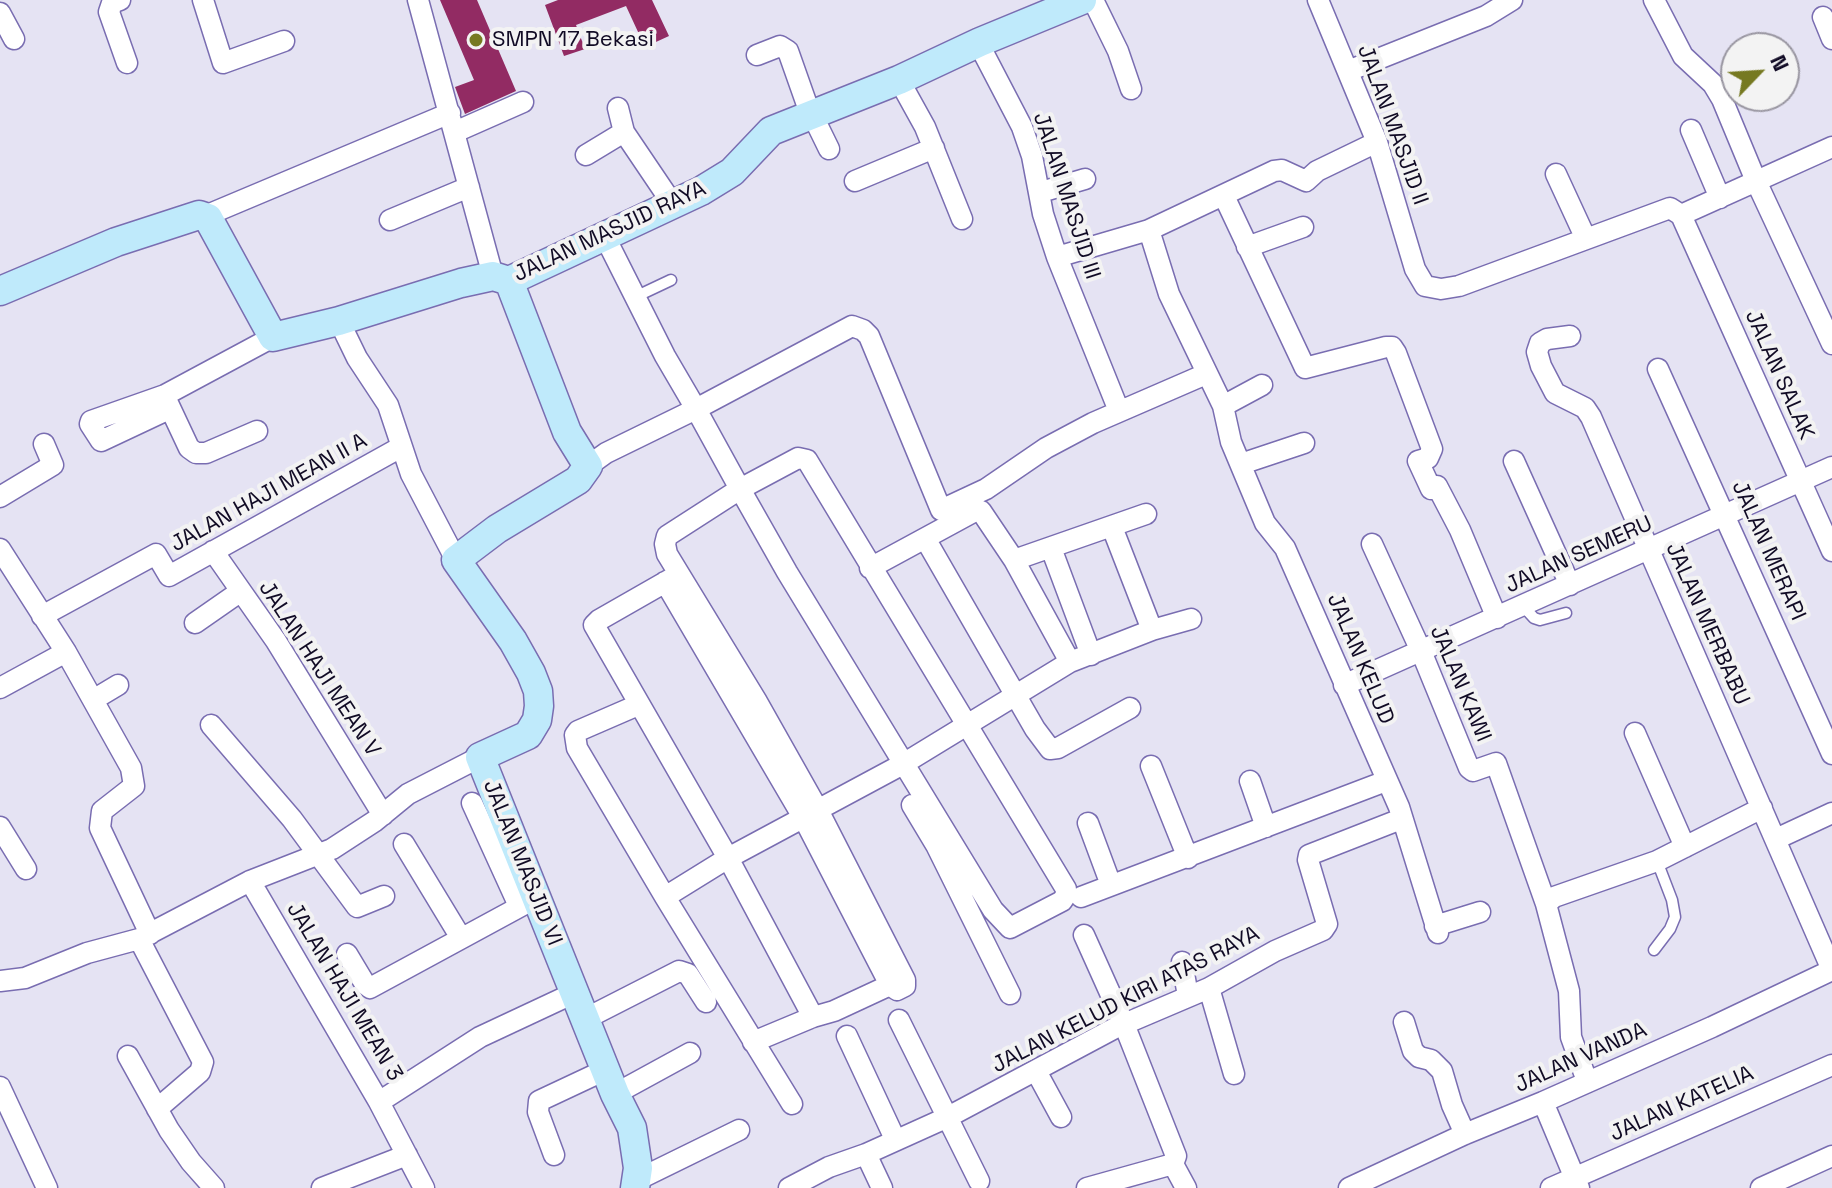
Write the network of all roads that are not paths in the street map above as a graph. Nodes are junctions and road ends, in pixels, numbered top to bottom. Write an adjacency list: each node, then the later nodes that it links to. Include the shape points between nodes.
1 (120, 0): 16 (street, via 109,12)
2 (203, 0): 13 (street, via 223,63)
3 (418, 0): 23 (street)
4 (1082, 0): 14 (street, JALAN MASJID RAYA)
5 (1093, 0): 19 (street)
6 (1318, 0): 17 (street, JALAN MASJID II)
7 (1512, 0): 17 (street, via 1486,16)
8 (1654, 0): 34 (street, via 1683,56 1722,99)
9 (0, 13): 11 (street)
10 (1823, 17): 12 (street)
11 (14, 39)
12 (1832, 39)
13 (284, 41)
14 (980, 42): 18 (street, JALAN MASJID RAYA); 36 (street, JALAN MASJID III, via 1022,127)
15 (757, 55): 22 (street, via 780,46 788,51)
16 (127, 63)
17 (1348, 71): 26 (street, JALAN MASJID II)
18 (899, 80): 22 (street, JALAN MASJID RAYA); 28 (street)
19 (1131, 89)
20 (523, 102): 23 (street)
21 (618, 108): 25 (street)
22 (813, 113): 29 (street); 39 (street, JALAN MASJID RAYA, via 771,131 732,172)
23 (452, 122): 35 (street); 40 (street)
24 (1691, 130): 38 (street)
25 (624, 132): 30 (street); 39 (street)
26 (1377, 142): 37 (street, via 1306,181 1277,170); 47 (street, JALAN MASJID II, via 1415,269 1425,286 1459,286)
27 (1832, 147): 34 (street)
28 (934, 148): 33 (street); 42 (street)
29 (829, 149)
30 (586, 155)
31 (1556, 174): 47 (street)
32 (1085, 179): 36 (street)
33 (855, 181)
34 (1756, 181): 38 (street); 57 (street)
35 (469, 187): 43 (street); 50 (street)
36 (1041, 192): 49 (street, JALAN MASJID III)
37 (1224, 196): 45 (street); 48 (street)
38 (1720, 198): 41 (street)
39 (674, 206): 46 (street, JALAN MASJID RAYA)
40 (205, 216): 52 (street, via 116,242); 56 (street)
41 (1682, 216): 47 (street, via 1670,208); 72 (street, JALAN SALAK)
42 (962, 219)
43 (390, 220)
44 (1303, 227): 48 (street)
45 (1149, 230): 49 (street); 59 (street, via 1169,294)
46 (605, 237): 50 (street, JALAN MASJID RAYA); 53 (street)
47 (1586, 239)
48 (1247, 247): 94 (street, via 1305,368 1392,347 1432,449 1428,458 1418,461 1460,530)
49 (1057, 257): 63 (street, JALAN MASJID III)
50 (501, 279): 54 (street, JALAN MASJID RAYA, via 461,283); 70 (street, via 567,432)
51 (671, 280): 53 (lane)
52 (0, 291)
53 (633, 298): 62 (street)
54 (339, 321): 56 (street, JALAN MASJID RAYA); 67 (street, JALAN MASJID VI, via 388,405)
55 (1570, 336): 81 (street, JALAN MERBABU, via 1540,343 1541,366 1555,393 1585,408 1591,417)
56 (273, 337): 64 (street, via 167,402 196,453)
57 (1832, 344)
58 (1658, 369): 76 (street, JALAN MERAPI)
59 (1206, 374): 61 (street); 63 (street)
60 (1262, 385): 61 (street)
61 (1223, 406): 69 (street)
62 (696, 409): 63 (street, via 858,326 880,360 941,510); 70 (street); 73 (street)
63 (1119, 411)
64 (257, 431)
65 (1304, 443): 69 (street)
66 (44, 444): 74 (street, via 53,465)
67 (401, 447): 82 (street, JALAN HAJI MEAN II A); 85 (street, JALAN MASJID VI)
68 (1514, 461): 89 (street)
69 (1241, 464): 103 (street, JALAN KELUD, via 1265,523 1285,548)
70 (588, 466): 85 (street, via 578,480)
71 (1832, 467): 72 (street, JALAN SEMERU)
72 (1799, 482): 76 (street, JALAN SEMERU); 83 (street, JALAN SALAK)
73 (740, 489): 87 (street, via 798,458 807,460); 88 (street, via 667,536); 115 (street)
74 (0, 497)
75 (1146, 514): 77 (street)
76 (1726, 515): 81 (street, JALAN SEMERU); 112 (street, JALAN MERAPI)
77 (1112, 527): 80 (street); 97 (street)
78 (926, 540): 86 (street, via 977,510); 87 (street); 105 (street)
79 (1372, 544): 98 (street, JALAN KAWI)
80 (1051, 548): 86 (street); 100 (street)
81 (1648, 550): 89 (street, JALAN SEMERU); 119 (street, JALAN MERBABU)
82 (213, 551): 90 (street, JALAN HAJI MEAN V); 93 (street, JALAN HAJI MEAN II A, via 169,576 156,554)
83 (1832, 551)
84 (1, 554): 93 (street)
85 (456, 560): 113 (street, JALAN MASJID VI, via 513,641 538,691 537,720 528,735)
86 (1014, 560): 101 (street)
87 (870, 568): 110 (street)
88 (673, 577): 107 (street, via 594,625); 121 (street)
89 (1570, 585): 91 (street, JALAN SEMERU)
90 (241, 591): 96 (street); 122 (street, JALAN HAJI MEAN V)
91 (1523, 606): 92 (lane, via 1540,620); 94 (street, JALAN SEMERU)
92 (1566, 613)
93 (42, 616): 99 (street)
94 (1497, 618): 98 (street, JALAN SEMERU)
95 (1191, 619): 97 (street)
96 (195, 623)
97 (1152, 630): 100 (street)
98 (1421, 651): 103 (street, JALAN SEMERU); 141 (street, JALAN KAWI, via 1469,768 1496,763)
99 (66, 652): 104 (street); 106 (street)
100 (1091, 655): 101 (street)
101 (1070, 662): 105 (street)
102 (118, 685): 106 (street)
103 (1344, 685): 117 (street, JALAN KELUD)
104 (0, 688)
105 (1016, 695): 108 (street, via 1053,749); 110 (street)
106 (93, 700): 144 (street, via 134,780 134,786 102,811 100,828)
107 (638, 705): 131 (street); 138 (street, via 578,731 575,742)
108 (1130, 708)
109 (211, 725): 130 (street)
110 (967, 727): 115 (street); 115 (street, via 1066,889 1062,901 1015,926 1005,925)
111 (1635, 733): 129 (street)
112 (1832, 754)
113 (480, 757): 122 (street, via 408,794); 140 (street, JALAN MASJID VI)
114 (1151, 766): 132 (street)
115 (897, 768): 121 (street); 152 (street)
116 (1250, 781): 126 (street)
117 (1386, 781): 123 (street, JALAN KELUD); 126 (street)
118 (472, 803): 140 (street)
119 (1762, 808): 127 (street, JALAN MERBABU); 129 (street)
120 (1832, 813): 127 (street)
121 (811, 814): 131 (street); 156 (street, via 890,985)
122 (383, 815): 130 (street)
123 (1401, 819): 142 (street, JALAN KELUD, via 1437,929); 151 (street, JALAN KELUD KIRI ATAS RAYA, via 1309,855 1327,928)
124 (1088, 823): 136 (street)
125 (0, 827): 134 (street)
126 (1266, 827): 132 (street)
127 (1776, 839): 149 (street, JALAN MERBABU)
128 (404, 844): 145 (street)
129 (1685, 847): 133 (street)
130 (317, 855): 135 (street); 137 (street, via 357,907)
131 (728, 858): 138 (street); 156 (street)
132 (1188, 858): 136 (street)
133 (1657, 861): 141 (street); 146 (lane, via 1675,917)
134 (26, 869)
135 (250, 881): 144 (street); 170 (street, JALAN HAJI MEAN 3)
136 (1111, 885): 139 (street)
137 (384, 896)
138 (665, 897): 161 (street)
139 (1081, 897)
140 (528, 902): 145 (street); 155 (street, JALAN MASJID VI)
141 (1546, 904): 167 (street, via 1569,991 1571,1037)
142 (1480, 912)
143 (1084, 935): 159 (street)
144 (144, 937): 150 (street, via 25,978); 173 (street, via 203,1062 200,1072)
145 (461, 938): 147 (street, via 370,988)
146 (1654, 950)
147 (347, 954)
148 (1182, 962): 153 (street)
149 (1832, 970): 167 (street, JALAN VANDA)
150 (0, 981)
151 (1209, 988): 153 (street, JALAN KELUD KIRI ATAS RAYA); 166 (street)
152 (1010, 994)
153 (1188, 996): 159 (street, JALAN KELUD KIRI ATAS RAYA)
154 (706, 1002): 155 (street, JALAN HAJI MEAN 3, via 688,974 679,971)
155 (580, 1006): 168 (street, JALAN MASJID VI); 170 (street, JALAN HAJI MEAN 3, via 480,1037)
156 (813, 1017): 161 (street)
157 (899, 1020): 174 (street)
158 (1404, 1022): 177 (street, via 1413,1051 1442,1071)
159 (1124, 1024): 165 (street, JALAN KELUD KIRI ATAS RAYA); 183 (street, via 1176,1156)
160 (847, 1036): 178 (street)
161 (753, 1042): 172 (street)
162 (690, 1053): 168 (street)
163 (128, 1056): 173 (street)
164 (1832, 1065): 185 (street, JALAN KATELIA)
165 (1036, 1071): 174 (street, JALAN KELUD KIRI ATAS RAYA); 175 (street)
166 (1234, 1074)
167 (1587, 1081): 171 (street, JALAN VANDA)
168 (618, 1083): 181 (street, via 539,1101); 187 (street, JALAN MASJID VI, via 632,1128)
169 (0, 1087): 188 (street)
170 (379, 1102): 180 (street)
171 (1543, 1102): 177 (street, JALAN VANDA); 185 (street)
172 (792, 1104)
173 (157, 1109): 189 (street)
174 (948, 1117): 178 (street, JALAN KELUD KIRI ATAS RAYA); 184 (street)
175 (1061, 1117)
176 (739, 1130): 187 (street)
177 (1465, 1134): 196 (street, JALAN VANDA)
178 (895, 1139): 179 (street, JALAN KELUD KIRI ATAS RAYA)
179 (866, 1154): 192 (street, JALAN KELUD KIRI ATAS RAYA); 193 (street)
180 (407, 1155): 190 (street); 191 (street)
181 (554, 1155)
182 (1832, 1156): 186 (street)
183 (1173, 1164): 194 (street); 195 (street)
184 (979, 1181)
185 (1577, 1183): 197 (street, JALAN KATELIA)
186 (1785, 1183): 198 (street)
187 (636, 1184)
188 (47, 1188)
189 (214, 1188)
190 (322, 1188)
191 (424, 1188)
192 (791, 1188)
193 (882, 1188)
194 (1087, 1188)
195 (1186, 1188)
196 (1349, 1188)
197 (1551, 1188)
198 (1761, 1188)

